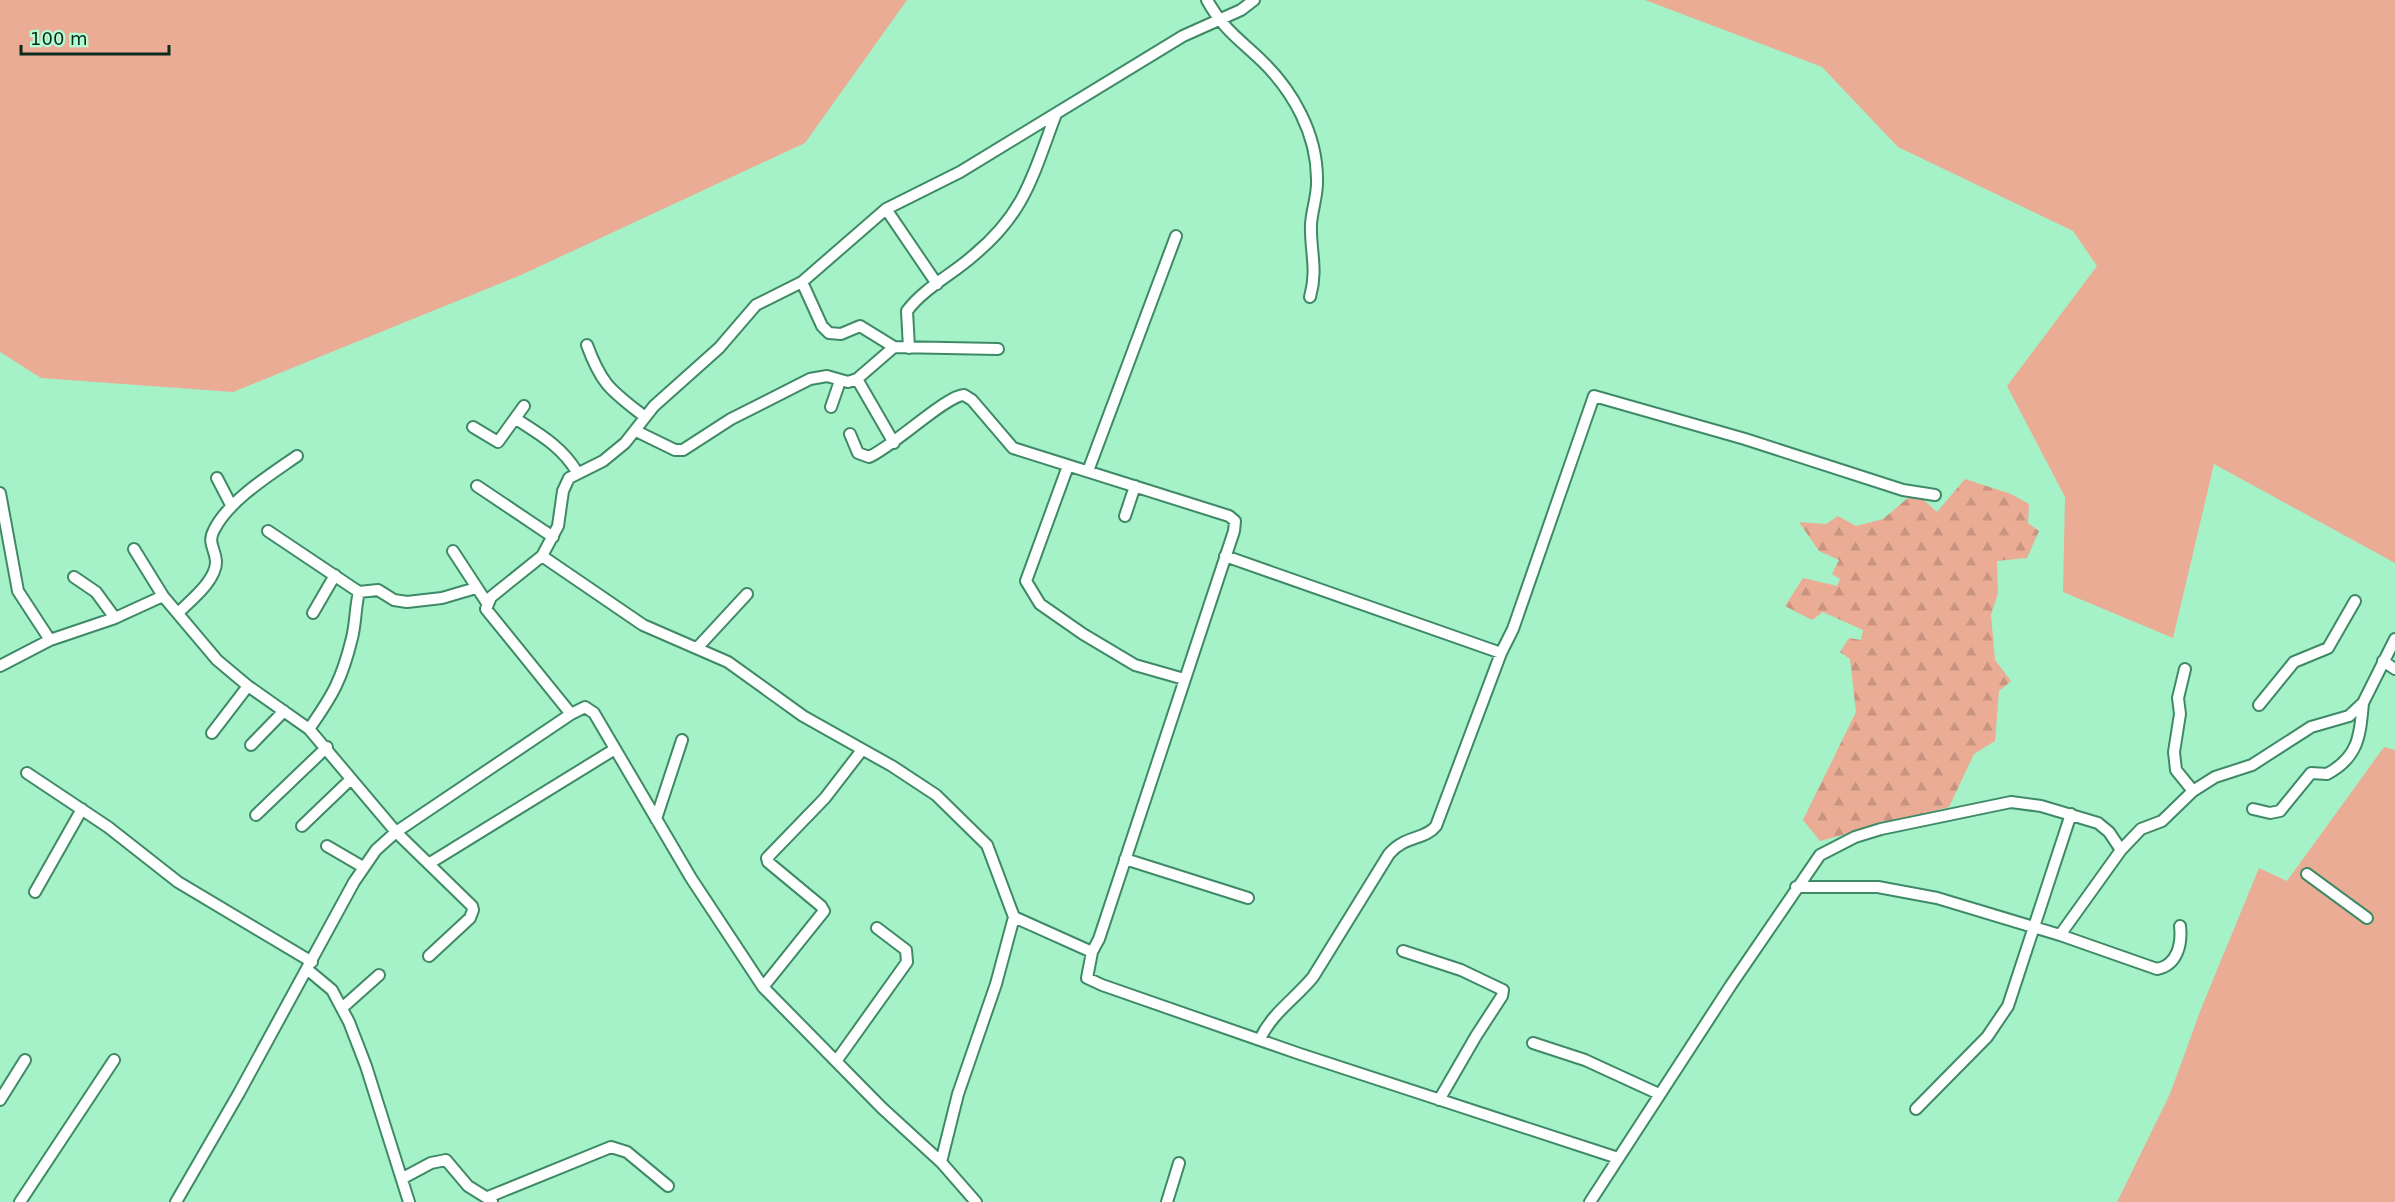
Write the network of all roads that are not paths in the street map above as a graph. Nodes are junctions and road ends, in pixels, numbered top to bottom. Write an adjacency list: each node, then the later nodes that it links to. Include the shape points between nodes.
1 (1208, 0): 3 (street)
2 (1254, 0): 3 (street)
3 (1218, 21): 4 (street, via 1183,36); 9 (street, via 1284,85 1310,134 1318,180 1311,231 1316,271)
4 (1056, 114): 5 (street, via 942,182); 8 (street, via 1014,215 974,255)
5 (886, 209): 7 (street); 8 (street)
6 (1176, 236): 26 (street)
7 (802, 282): 11 (street, via 829,333 841,334 860,326); 18 (street, via 756,305 719,348)
8 (937, 284): 12 (street, via 906,314)
9 (1310, 297)
10 (587, 345): 18 (street, via 597,374 610,390)
11 (894, 348): 12 (street); 14 (street)
12 (909, 348): 13 (street)
13 (998, 349)
14 (857, 379): 15 (street); 23 (street)
15 (840, 381): 17 (street); 21 (street, via 819,376 800,383 731,419 683,450)
16 (524, 406): 19 (street)
17 (831, 407)
18 (645, 417): 21 (street)
19 (516, 419): 20 (street, via 498,442); 27 (street, via 566,454)
20 (473, 428)
21 (636, 431): 27 (street, via 603,461)
22 (850, 434): 23 (street, via 858,453 865,457)
23 (894, 443): 25 (street, via 947,401 964,395 1013,448)
24 (297, 456): 33 (street)
25 (1068, 465): 26 (street); 60 (street, via 1026,581 1040,604 1083,634 1135,664)
26 (1088, 471): 30 (street)
27 (577, 472): 36 (street, via 565,484)
28 (217, 478): 33 (street)
29 (477, 486): 36 (street)
30 (1136, 486): 34 (street); 40 (street, via 1235,521)
31 (0, 493): 53 (street, via 18,591)
32 (1935, 495): 55 (street, via 1902,490 1756,442 1594,396 1513,629)
33 (231, 505): 49 (street, via 211,537 216,562 213,570 204,586)
34 (1125, 516)
35 (268, 531): 41 (street)
36 (553, 537): 39 (street)
37 (134, 549): 46 (street)
38 (453, 551): 43 (street)
39 (543, 556): 48 (street); 54 (street, via 643,625)
40 (1226, 556): 55 (street); 60 (street)
41 (335, 575): 44 (street); 50 (street)
42 (74, 577): 51 (street, via 96,592)
43 (476, 588): 44 (street, via 442,598 407,602 394,600 378,590); 48 (street)
44 (359, 592): 66 (street, via 339,683)
45 (747, 594): 54 (street)
46 (163, 596): 49 (street); 51 (street)
47 (2355, 601): 63 (street, via 2328,648 2294,662)
48 (487, 603): 65 (street, via 488,614)
49 (178, 613): 61 (street, via 217,660)
50 (313, 613)
51 (115, 618): 53 (street)
52 (2395, 639): 56 (street)
53 (50, 640): 57 (street)
54 (698, 647): 72 (street, via 728,662 803,716)
55 (1500, 653): 105 (street, via 1436,826 1430,832 1401,841 1389,854 1313,978 1274,1015)
56 (2383, 661): 59 (street); 62 (street)
57 (0, 666)
58 (2185, 669): 75 (street, via 2178,698 2180,714 2174,752 2176,770)
59 (2395, 669)
60 (1184, 679): 85 (street)
61 (248, 686): 64 (street); 67 (street)
62 (2363, 703): 75 (street, via 2345,719 2304,731 2252,765 2215,777); 77 (street, via 2360,734 2353,752 2327,774 2311,773 2280,811)
63 (2259, 705)
64 (284, 711): 66 (street); 69 (street)
65 (571, 714): 71 (street, via 589,708); 82 (street)
66 (309, 729): 70 (street)
67 (212, 733)
68 (682, 740): 80 (street)
69 (251, 745)
70 (327, 747): 74 (street); 79 (street)
71 (615, 749): 80 (street); 86 (street)
72 (862, 750): 92 (street, via 936,795 987,845); 103 (street, via 825,798 767,858 824,911)
73 (27, 772): 76 (street)
74 (351, 778): 81 (street); 82 (street)
75 (2193, 791): 84 (street, via 2168,817 2141,829)
76 (82, 809): 90 (street); 101 (street, via 178,882)
77 (2253, 809)
78 (2071, 814): 84 (street, via 2104,826); 89 (street, via 2011,802 1881,829 1820,855); 96 (street)
79 (256, 815)
80 (656, 819): 103 (street)
81 (302, 826)
82 (396, 832): 86 (street); 87 (street)
83 (327, 846): 87 (street)
84 (2121, 850): 97 (street)
85 (1125, 859): 91 (street); 99 (street)
86 (430, 863): 100 (street, via 473,910 465,924)
87 (363, 867): 101 (street)
88 (2307, 874): 93 (street)
89 (1796, 887): 96 (street, via 1878,887 1937,898); 110 (street)
90 (35, 892)
91 (1248, 898)
92 (1014, 917): 99 (street); 115 (street, via 996,984 958,1094)
93 (2367, 918)
94 (2180, 926): 97 (street, via 2179,949 2168,964 2157,969)
95 (877, 928): 109 (street, via 906,950 907,962)
96 (2034, 929): 97 (street); 113 (street, via 1999,1022)
97 (2060, 935)
98 (1403, 951): 112 (street, via 1461,970 1503,990)
99 (1092, 952): 105 (street, via 1087,972 1090,980)
100 (429, 956)
101 (310, 966): 104 (street); 121 (street)
102 (379, 975): 104 (street)
103 (763, 987): 109 (street)
104 (342, 1008): 117 (street, via 366,1066)
105 (1260, 1039): 112 (street)
106 (1533, 1043): 110 (street, via 1585,1060)
107 (25, 1060): 111 (street)
108 (114, 1060): 120 (street)
109 (837, 1060): 115 (street)
110 (1659, 1094): 114 (street)
111 (0, 1100)
112 (1439, 1100): 114 (street)
113 (1916, 1108)
114 (1618, 1158): 125 (street)
115 (941, 1162): 123 (street)
116 (1179, 1163): 124 (street)
117 (403, 1178): 119 (street, via 430,1163 446,1160 468,1185); 122 (street)
118 (668, 1186): 119 (street, via 627,1152 611,1147)
119 (490, 1199)
120 (20, 1202)
121 (176, 1202)
122 (409, 1202)
123 (976, 1202)
124 (1167, 1202)
125 (1590, 1202)

